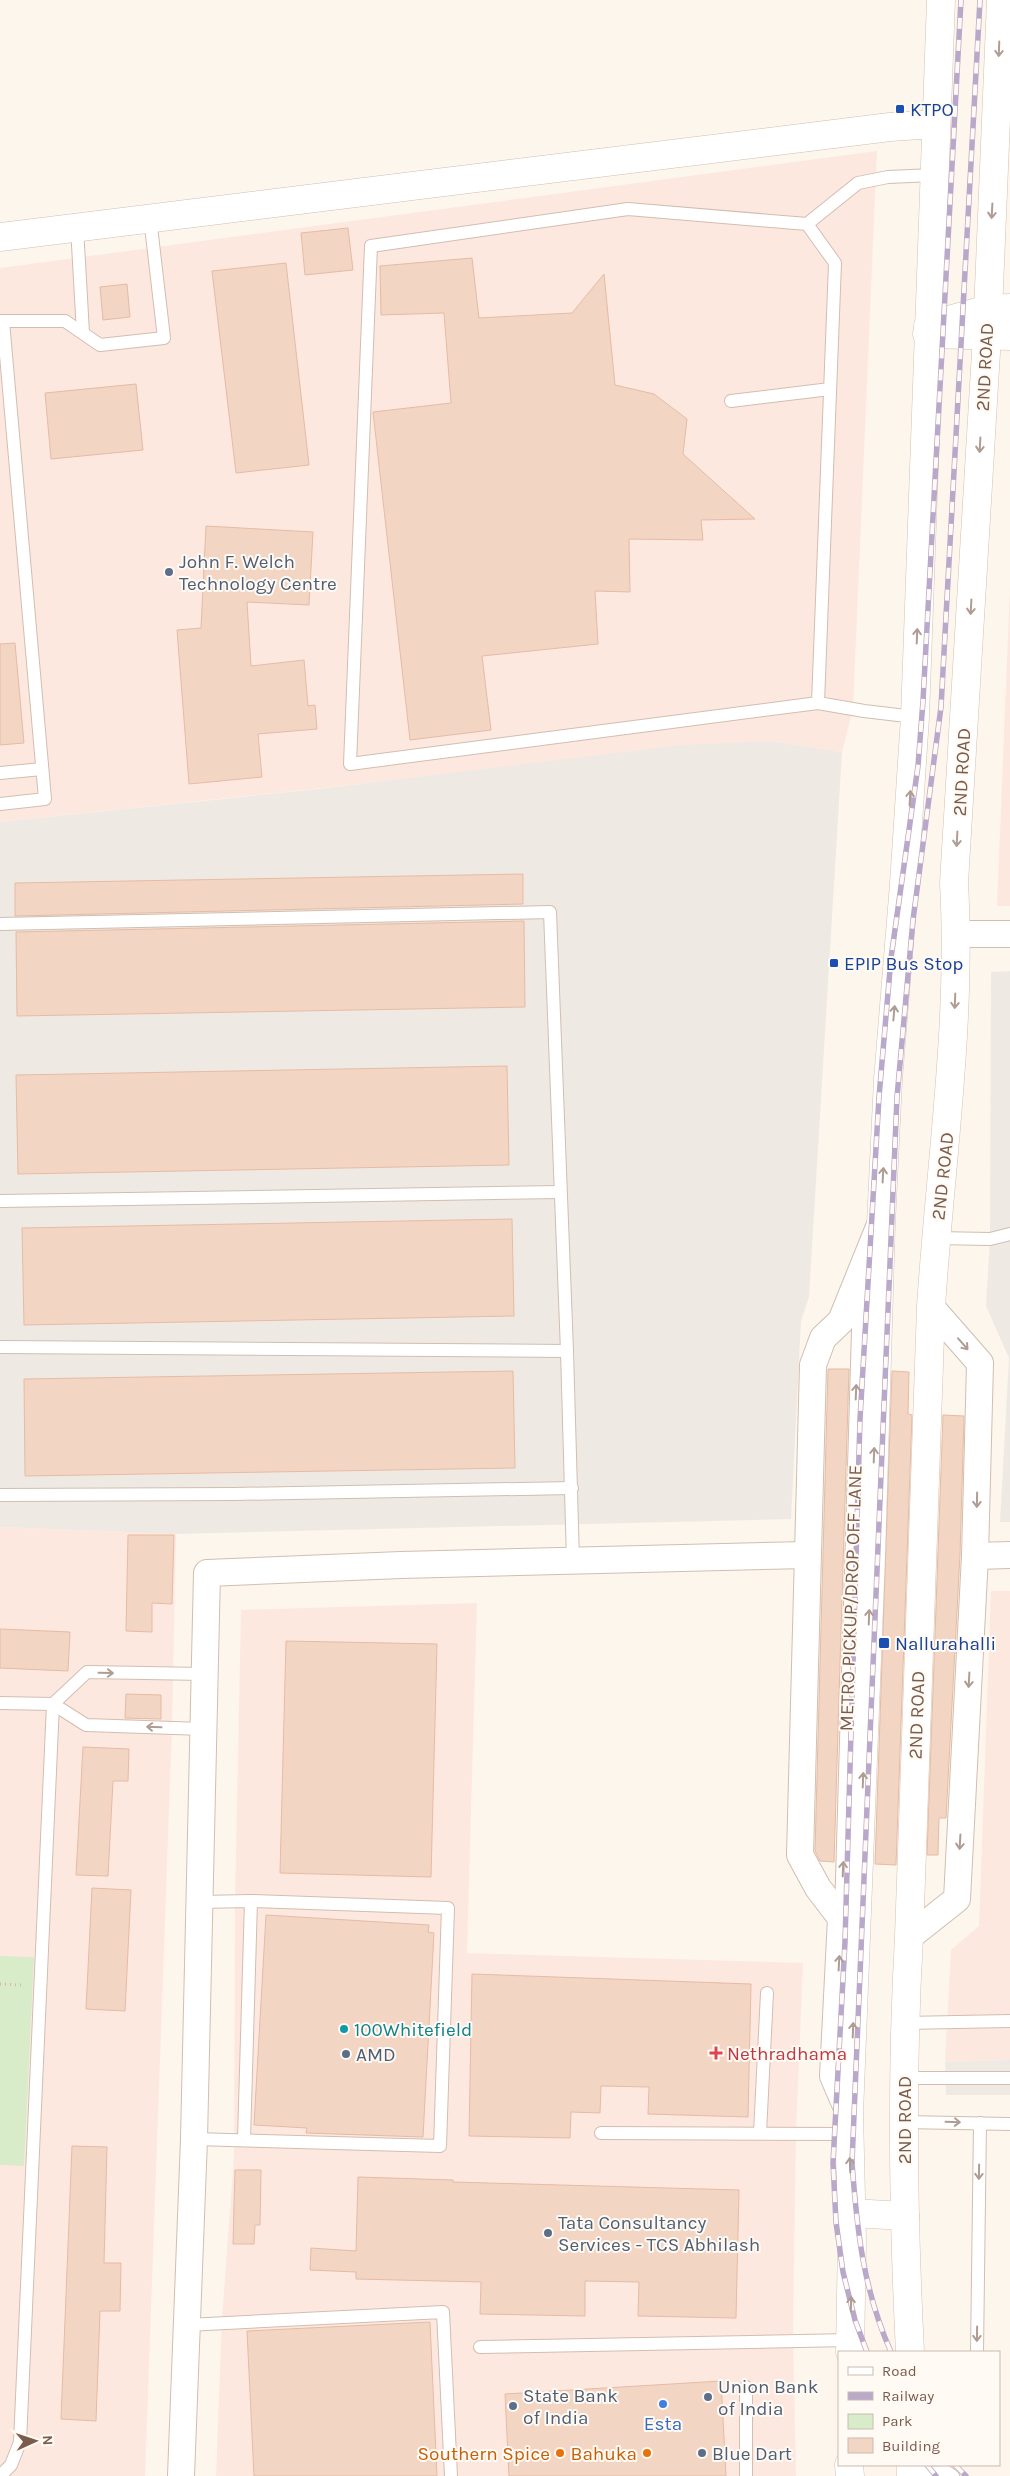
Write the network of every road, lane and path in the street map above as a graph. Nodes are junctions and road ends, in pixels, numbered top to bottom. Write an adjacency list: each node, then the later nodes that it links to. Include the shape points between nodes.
1 (941, 0): 3 (main road)
2 (1001, 0): 9 (main road, 2ND ROAD, one-way to 9)
3 (936, 124): 4 (main road); 5 (main road, via 890,126)
4 (933, 174): 6 (lane, via 888,176 858,183); 11 (main road)
5 (150, 218): 7 (main road); 12 (lane, via 164,338 100,345)
6 (807, 224): 14 (lane, via 835,262); 16 (lane, via 628,209 371,246 350,764)
7 (77, 228): 8 (main road); 12 (lane)
8 (0, 237)
9 (999, 308): 11 (main road); 13 (main road, 2ND ROAD)
10 (2, 321): 12 (lane, via 65,321); 18 (lane)
11 (928, 330): 13 (main road); 17 (main road, one-way to 11)
12 (83, 333)
13 (998, 336): 22 (main road, 2ND ROAD, one-way to 22, via 954,883)
14 (830, 389): 15 (lane); 16 (lane)
15 (731, 401)
16 (818, 703): 17 (lane)
17 (915, 717): 26 (main road, one-way to 17, via 888,1080)
18 (42, 769): 19 (lane); 20 (lane, via 45,799)
19 (0, 773)
20 (0, 804)
21 (0, 924): 24 (lane, via 550,912)
22 (957, 934): 23 (street); 28 (main road, 2ND ROAD, one-way to 28, via 951,1086)
23 (1010, 934)
24 (560, 1192): 25 (lane); 32 (lane)
25 (0, 1201)
26 (881, 1224): 29 (street); 54 (main road, one-way to 26)
27 (1010, 1234): 28 (lane, via 990,1239)
28 (935, 1238): 30 (main road, 2ND ROAD)
29 (860, 1277): 35 (street, via 841,1321 823,1338 813,1364); 45 (lane, METRO PICKUP/DROP OFF LANE, one-way to 29)
30 (931, 1307): 37 (street, one-way to 37, via 980,1363); 46 (main road, 2ND ROAD)
31 (0, 1347): 32 (lane)
32 (567, 1351): 33 (lane)
33 (572, 1488): 34 (lane); 38 (lane)
34 (0, 1495)
35 (807, 1555): 38 (street); 45 (street, via 800,1855 818,1888)
36 (1010, 1555): 37 (street)
37 (976, 1556): 46 (street, one-way to 46, via 957,1899)
38 (573, 1560): 39 (street, via 207,1573)
39 (204, 1674): 41 (lane, one-way to 39, via 87,1672); 42 (street)
40 (0, 1703): 41 (lane)
41 (53, 1704): 42 (lane, one-way to 41, via 86,1725); 69 (lane, via 20,2442 11,2465)
42 (203, 1729): 44 (street)
43 (251, 1901): 44 (lane); 59 (lane); 59 (lane, via 448,1908 448,1918 440,2146)
44 (199, 1902): 58 (street)
45 (841, 1918): 54 (street, one-way to 45, via 833,2076)
46 (909, 1937): 49 (main road, 2ND ROAD)
47 (767, 1993): 56 (lane)
48 (1010, 2021): 49 (lane)
49 (904, 2023): 50 (main road, 2ND ROAD)
50 (903, 2078): 51 (lane); 52 (main road, 2ND ROAD)
51 (1010, 2078)
52 (904, 2122): 53 (lane, one-way to 53); 61 (main road, 2ND ROAD)
53 (980, 2123): 55 (lane); 66 (lane, one-way to 66)
54 (849, 2124): 56 (lane); 60 (main road, one-way to 54)
55 (1010, 2124)
56 (760, 2133): 57 (lane)
57 (601, 2134)
58 (194, 2139): 59 (lane); 62 (street)
59 (244, 2139)
60 (851, 2213): 61 (main road); 63 (main road, one-way to 60)
61 (904, 2216): 65 (main road, 2ND ROAD)
62 (187, 2325): 70 (street); 71 (lane, via 443,2312)
63 (850, 2346): 64 (lane)
64 (480, 2347)
65 (910, 2351)
66 (977, 2351)
67 (746, 2387): 72 (lane)
68 (911, 2471): 73 (lane, via 947,2472)
69 (0, 2476)
70 (181, 2476)
71 (451, 2476)
72 (746, 2476)
73 (953, 2476)

